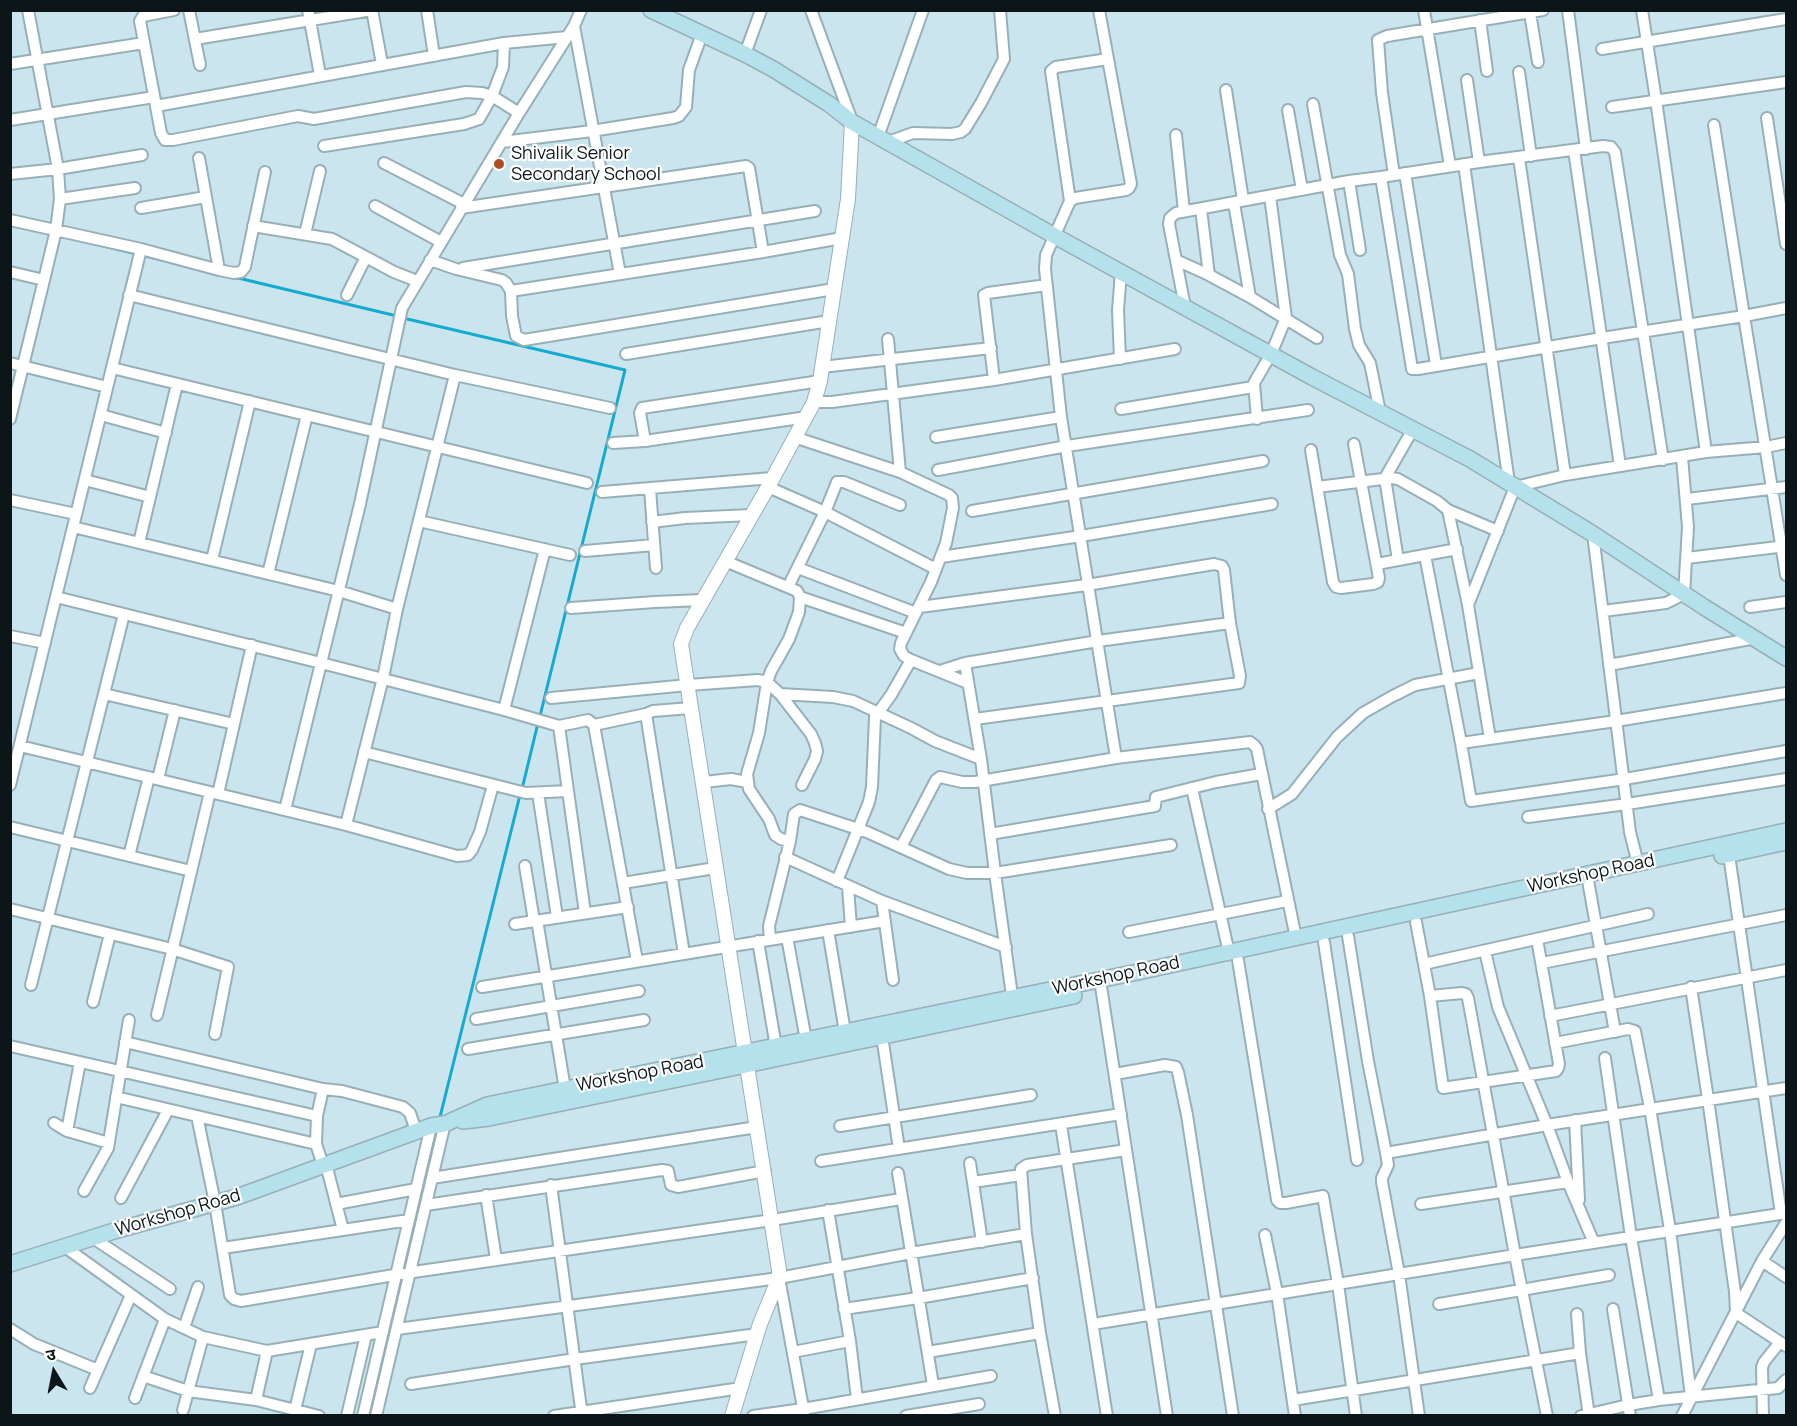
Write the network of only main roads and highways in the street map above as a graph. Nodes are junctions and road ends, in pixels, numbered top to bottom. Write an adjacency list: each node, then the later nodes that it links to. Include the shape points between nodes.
1 (651, 10): 2 (main road, via 745,54 852,122 1053,235 1470,459)
2 (1786, 658)
3 (1786, 831): 5 (main road, Workshop Road, via 1638,864)
4 (1786, 842): 5 (main road, Workshop Road)
5 (1588, 880): 6 (main road, Workshop Road, via 1296,938); 6 (main road, Workshop Road, via 1324,942)
6 (1234, 956): 7 (main road, Workshop Road)
7 (1013, 1003): 8 (main road, Workshop Road, via 882,1036); 8 (main road, Workshop Road, via 806,1040)
8 (745, 1059): 9 (main road, Workshop Road, via 489,1118); 9 (main road, Workshop Road, via 487,1105)
9 (436, 1125): 10 (main road, Workshop Road, via 215,1203)
10 (10, 1264)

